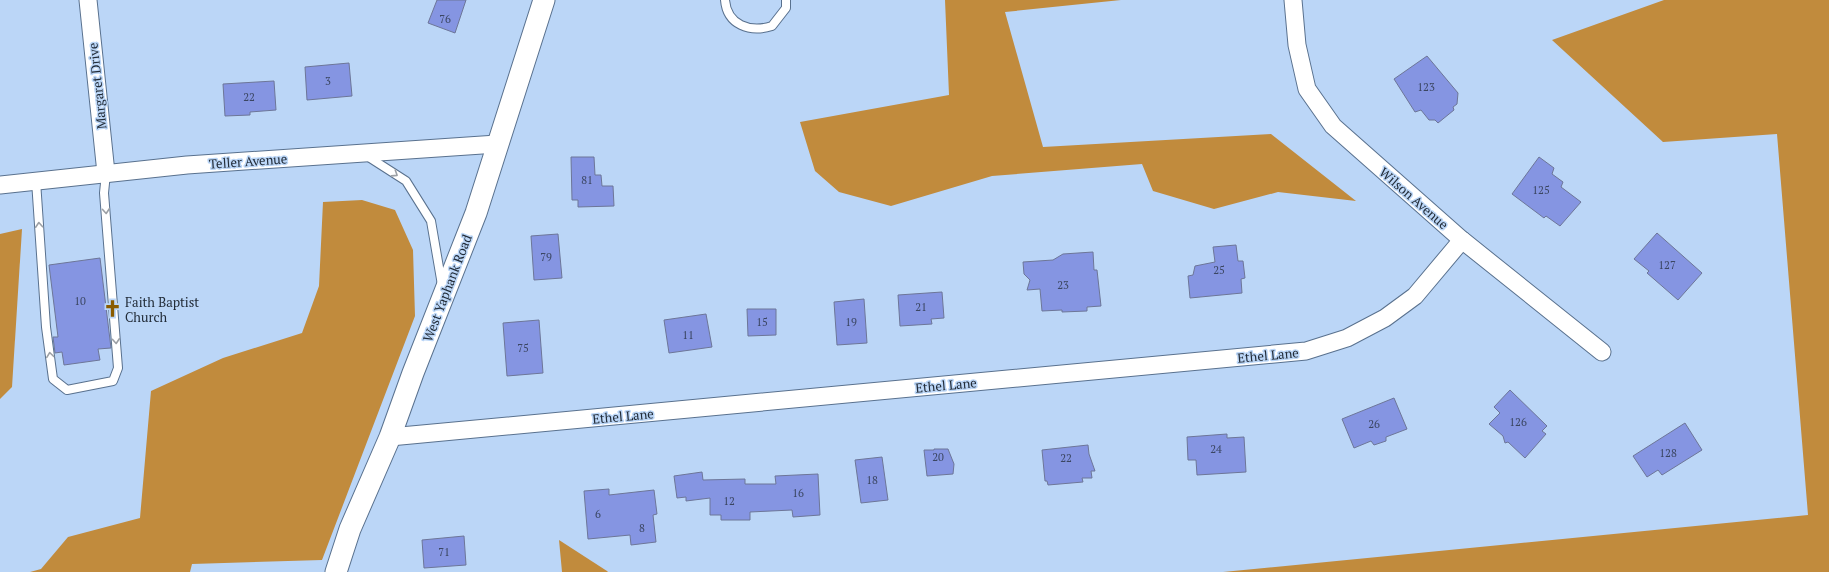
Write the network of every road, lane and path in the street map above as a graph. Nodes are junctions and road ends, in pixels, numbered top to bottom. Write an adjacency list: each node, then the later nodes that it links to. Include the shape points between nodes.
1 (88, 0): 8 (street, Margaret Drive)
2 (544, 0): 6 (street, West Yaphank Road)
3 (725, 0): 4 (lane, via 730,16 741,25 753,29 772,26 786,8)
4 (786, 0)
5 (1293, 0): 11 (street, Wilson Avenue, via 1297,45 1307,89 1333,126)
6 (497, 144): 7 (street, Teller Avenue); 12 (street, West Yaphank Road, via 476,213)
7 (362, 153): 8 (street, Teller Avenue); 12 (lane, one-way to 12, via 406,181 431,221)
8 (106, 173): 9 (street, Teller Avenue); 9 (lane, one-way to 9, via 104,193 118,368 113,382 67,390 53,380 46,327)
9 (36, 180): 10 (street, Teller Avenue)
10 (0, 184)
11 (1462, 240): 13 (street, Wilson Avenue); 14 (street, Ethel Lane, via 1415,296 1385,318 1347,338 1306,351)
12 (444, 294): 14 (street, West Yaphank Road)
13 (1602, 352)
14 (390, 437): 15 (street, West Yaphank Road, via 350,529)
15 (336, 572)

